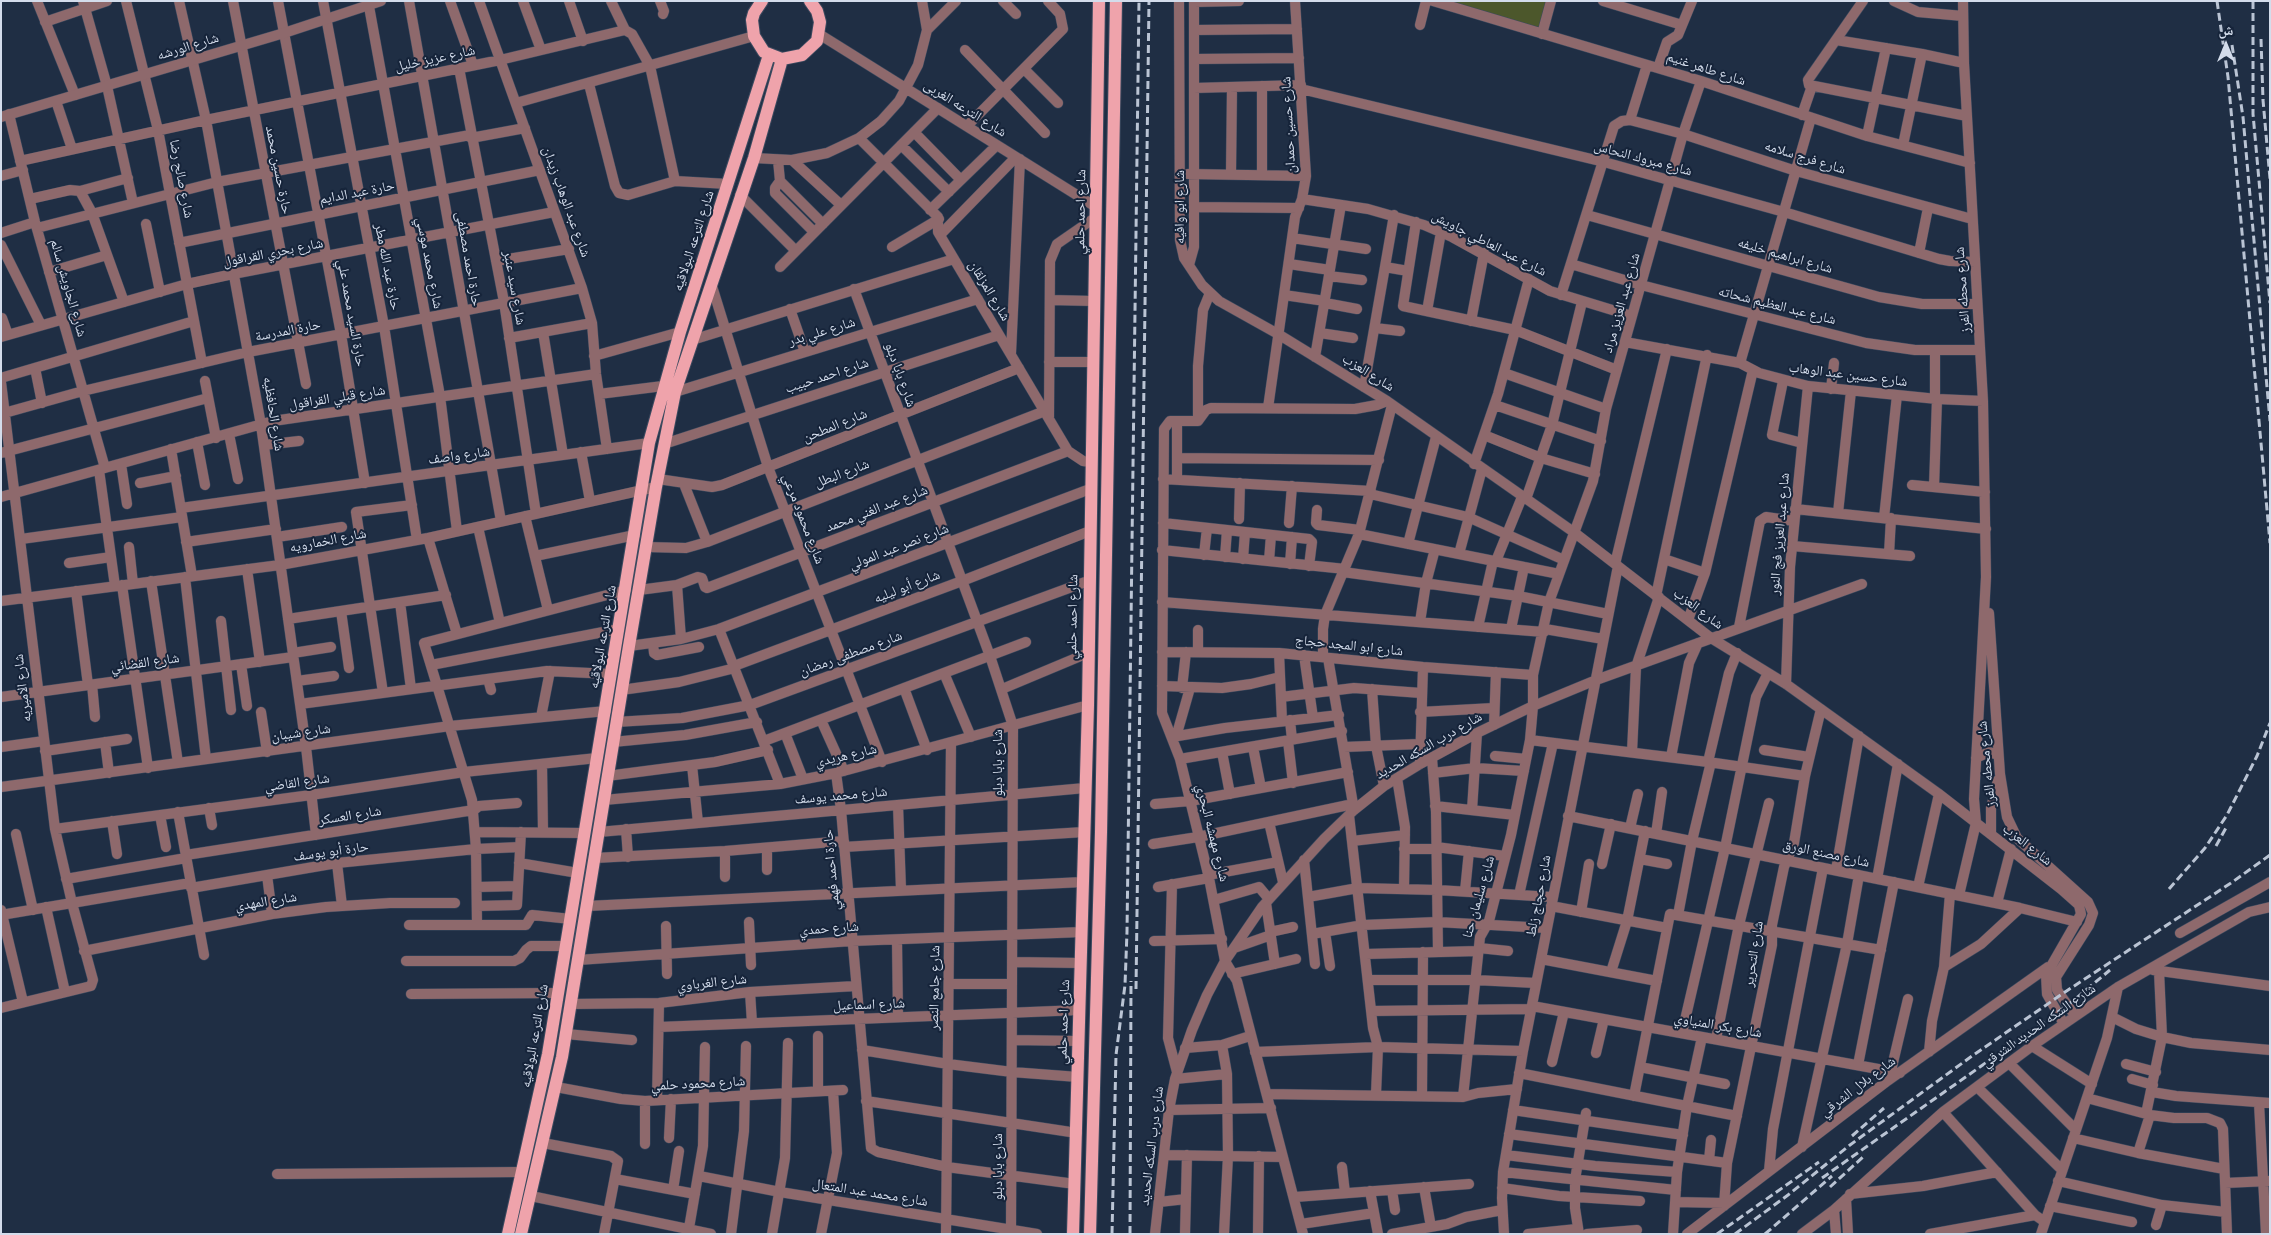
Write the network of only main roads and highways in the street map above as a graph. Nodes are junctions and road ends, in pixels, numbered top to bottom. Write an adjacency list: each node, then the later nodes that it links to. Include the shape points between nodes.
1 (762, 1): 5 (main road, via 752,20 754,36)
2 (810, 1): 6 (main road, via 819,16 819,34 808,52 796,58)
3 (1099, 1): 13 (main road, شارع احمد حلمي, via 1088,705)
4 (1116, 1): 14 (main road, via 1101,832)
5 (770, 55): 6 (main road); 7 (main road, شارع الترعه البولاقيه, via 680,332)
6 (782, 59): 7 (main road, شارع الترعه البولاقيه, via 754,158 692,340)
7 (669, 389): 8 (main road, شارع الترعه البولاقيه, via 664,444 646,547); 8 (main road, شارع الترعه البولاقيه, via 649,443 635,535)
8 (633, 590): 9 (main road, شارع الترعه البولاقيه, via 620,629 611,674); 10 (main road, شارع الترعه البولاقيه, via 629,646)
9 (548, 1054): 10 (main road); 11 (main road, شارع الترعه البولاقيه)
10 (562, 1057): 12 (main road, شارع الترعه البولاقيه)
11 (508, 1234)
12 (521, 1234)
13 (1073, 1234)
14 (1090, 1234)

